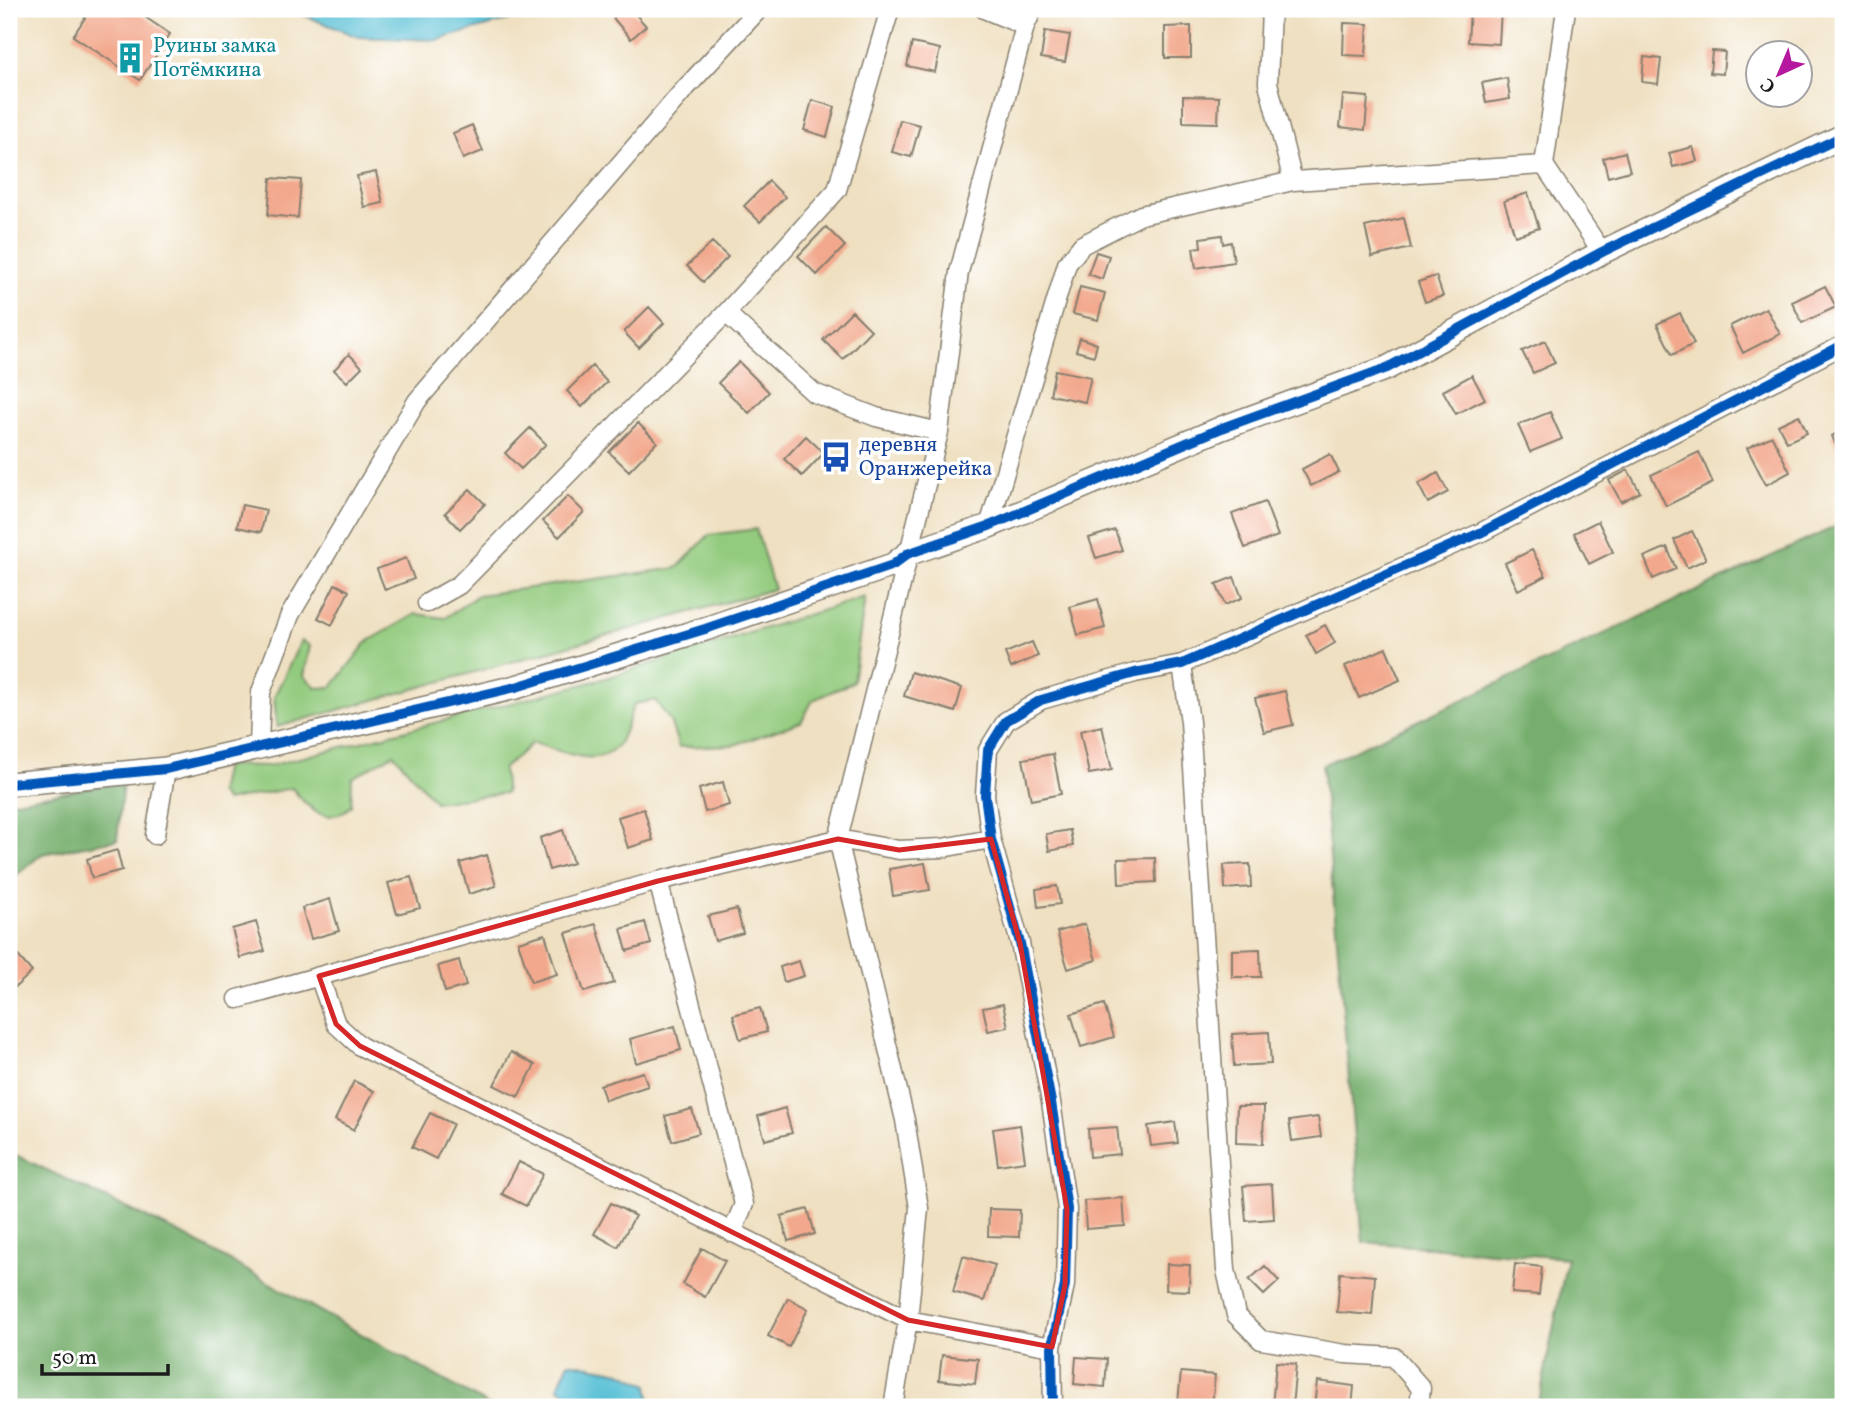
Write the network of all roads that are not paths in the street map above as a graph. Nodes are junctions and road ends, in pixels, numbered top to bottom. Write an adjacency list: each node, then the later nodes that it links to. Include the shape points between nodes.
1 (759, 9): 19 (street, via 417,401 290,615 261,692)
2 (890, 9): 12 (street, via 837,190)
3 (984, 9): 7 (street)
4 (1033, 9): 7 (street)
5 (1271, 9): 10 (street, via 1268,83)
6 (1566, 9): 9 (street)
7 (1025, 26): 14 (street, via 959,272)
8 (1843, 135): 11 (street)
9 (1544, 165): 10 (street); 11 (street)
10 (1293, 181): 15 (street, via 1142,215 1082,245 1068,264)
11 (1602, 252): 15 (street, via 1387,368 1222,428)
12 (726, 313): 14 (street, via 814,393 876,417); 17 (street, via 459,585)
13 (1843, 345): 18 (street, via 1479,533)
14 (939, 432): 16 (street)
15 (989, 526): 16 (street)
16 (907, 554): 19 (street, via 893,565 705,629 516,687); 23 (street)
17 (428, 603)
18 (1182, 664): 24 (street, via 1041,700 1006,721 988,750 985,795); 33 (street, via 1191,722 1226,1270 1236,1315 1261,1340 1394,1357 1421,1388)
19 (259, 745): 20 (street)
20 (166, 769): 21 (street); 22 (street)
21 (9, 784)
22 (155, 835)
23 (838, 839): 24 (street, via 900,850); 25 (street); 29 (street, via 905,1120 919,1208)
24 (991, 839): 30 (street, via 1020,943 1067,1209 1065,1284)
25 (658, 881): 26 (street); 28 (street, via 744,1204)
26 (319, 976): 27 (street); 28 (street, via 336,1024 360,1046)
27 (238, 999)
28 (732, 1233): 29 (street)
29 (908, 1320): 30 (street); 31 (street)
30 (1052, 1347): 32 (street)
31 (893, 1407)
32 (1053, 1407)
33 (1419, 1407)

